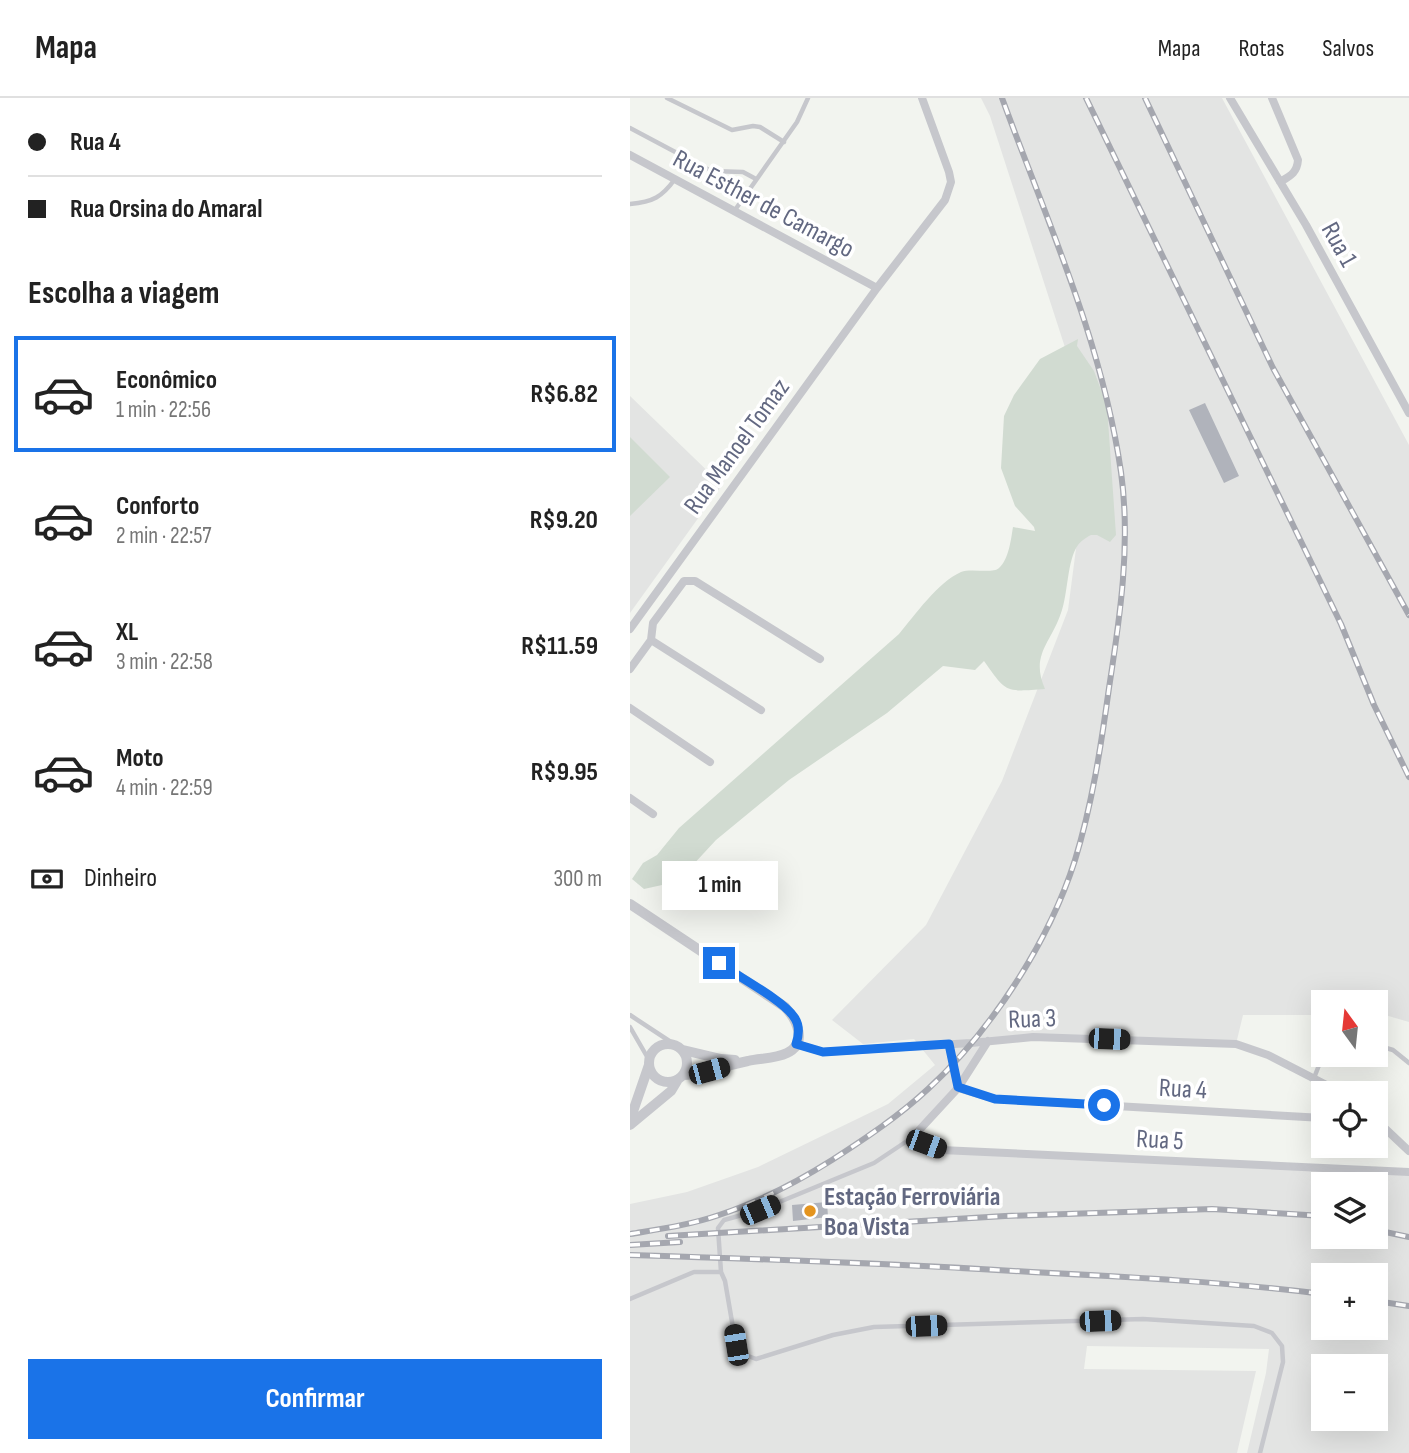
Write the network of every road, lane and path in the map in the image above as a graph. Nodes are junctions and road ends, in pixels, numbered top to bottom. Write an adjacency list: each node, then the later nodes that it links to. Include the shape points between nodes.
1 (667, 98): 7 (lane, via 732,130 760,127)
2 (808, 98): 7 (lane)
3 (922, 98): 14 (street, Rua Manoel Tomaz, via 950,172 949,191)
4 (1230, 98): 11 (street, Rua 1)
5 (1272, 98): 11 (street, via 1298,160 1294,173)
6 (630, 128): 10 (lane, via 701,167 743,172)
7 (784, 142): 10 (lane)
8 (630, 155): 9 (street, Rua Esther de Camargo)
9 (675, 178): 12 (lane, via 664,194); 13 (street, Rua Esther de Camargo)
10 (756, 179): 13 (lane)
11 (1280, 182): 15 (street, Rua 1)
12 (630, 204)
13 (735, 210): 14 (street, Rua Esther de Camargo)
14 (877, 288): 16 (street, Rua Manoel Tomaz)
15 (1409, 413)
16 (630, 629)
17 (651, 640): 18 (street, via 653,623 684,581 690,580); 19 (street); 21 (street)
18 (820, 659)
19 (630, 669)
20 (630, 708): 22 (street)
21 (761, 710)
22 (710, 761)
23 (630, 798): 24 (street)
24 (653, 814)
25 (630, 904): 29 (street, via 785,1007 798,1028)
26 (630, 1015): 31 (lane)
27 (630, 1027): 34 (lane)
28 (988, 1041): 30 (street, Rua 3); 38 (street, Rua 3, via 1033,1037 1236,1044); 40 (street)
29 (796, 1044): 30 (street, Rua 3, via 823,1052); 33 (street, via 787,1054)
30 (949, 1044): 40 (street)
31 (681, 1049): 33 (street); 34 (street, via 661,1045); 37 (street, via 688,1065)
32 (1388, 1049): 35 (lane)
33 (748, 1060): 37 (street)
34 (649, 1063): 37 (street, via 662,1082); 42 (street)
35 (1409, 1063)
36 (1318, 1068): 38 (lane)
37 (680, 1078): 42 (street, via 671,1091)
38 (1314, 1078): 39 (street, Rua 3)
39 (1320, 1081)
40 (958, 1087): 41 (street, Rua 4, via 995,1099); 44 (street)
41 (1311, 1117)
42 (630, 1122)
43 (1388, 1133): 45 (street)
44 (911, 1139): 46 (street, Rua 5, via 941,1150); 47 (lane, via 874,1163 724,1220 718,1228)
45 (1409, 1151)
46 (1409, 1172)
47 (720, 1272): 48 (lane, via 694,1272); 49 (lane, via 736,1345 756,1359 874,1327 1143,1319 1254,1326 1272,1333 1282,1346 1283,1362)
48 (630, 1299)
49 (1261, 1453)

